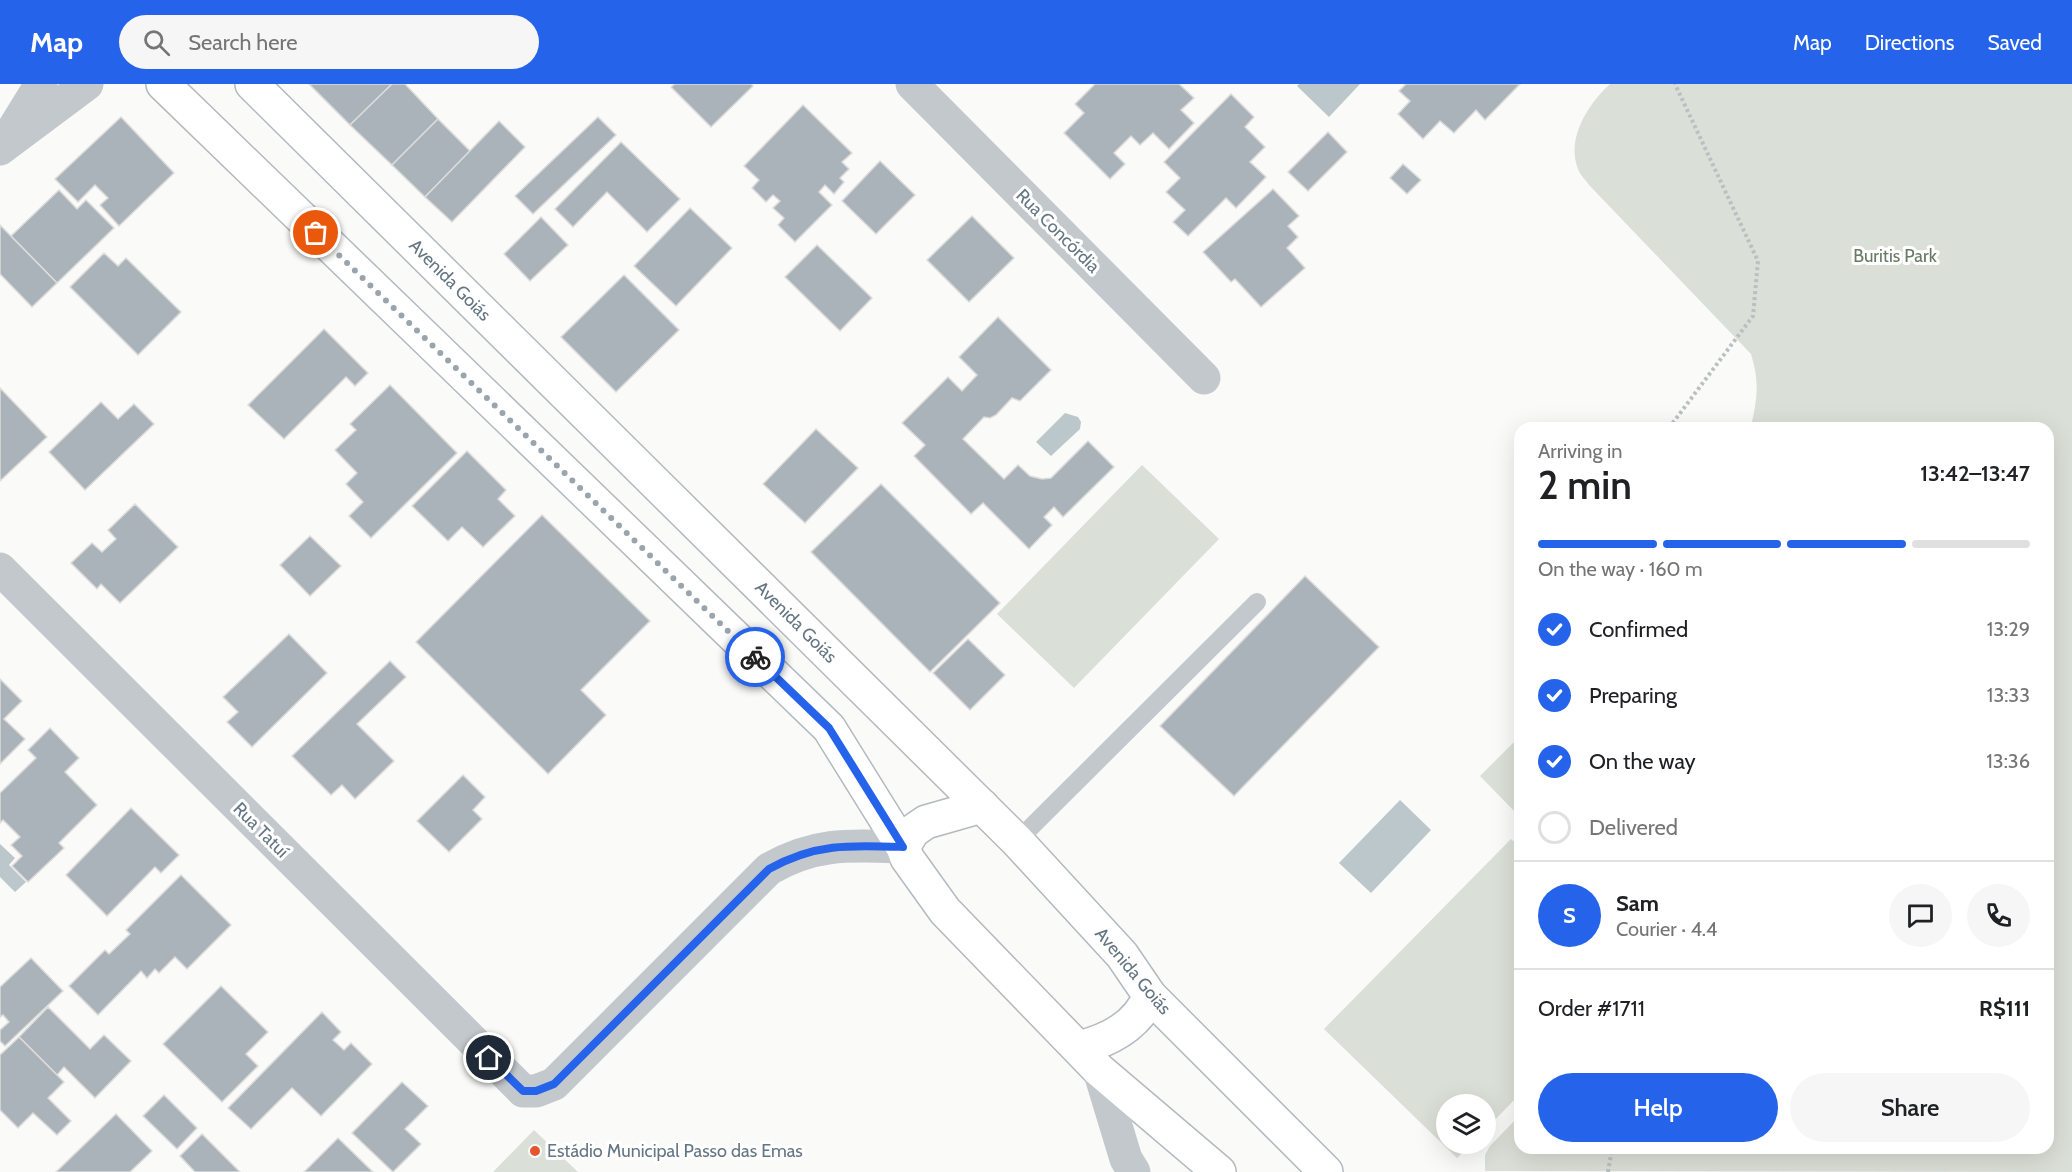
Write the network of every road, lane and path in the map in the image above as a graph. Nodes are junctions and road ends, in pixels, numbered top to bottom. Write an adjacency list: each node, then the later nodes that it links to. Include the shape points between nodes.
1 (41, 84): 7 (street)
2 (87, 84): 7 (street)
3 (163, 84): 14 (main road, via 829,728)
4 (252, 84): 12 (main road, Avenida Goiás)
5 (912, 84): 8 (street, Rua Concórdia)
6 (1675, 84): 9 (path, via 1758,261 1753,316)
7 (2, 147)
8 (1204, 378)
9 (1674, 422)
10 (0, 569): 14 (street, Rua Tatuí, via 523,1091 554,1084 769,869 796,855 830,846)
11 (1257, 602): 13 (lane)
12 (982, 806): 13 (main road, Avenida Goiás); 14 (main road, via 926,822 913,831)
13 (1017, 841): 15 (main road, Avenida Goiás, via 1122,955)
14 (903, 847): 16 (main road, via 945,911)
15 (1150, 996): 16 (main road, via 1129,1026 1096,1044); 20 (main road, Avenida Goiás)
16 (1089, 1059): 18 (street); 19 (main road)
17 (1611, 1154): 21 (path)
18 (1134, 1172)
19 (1220, 1172)
20 (1326, 1172)
21 (1608, 1172)

